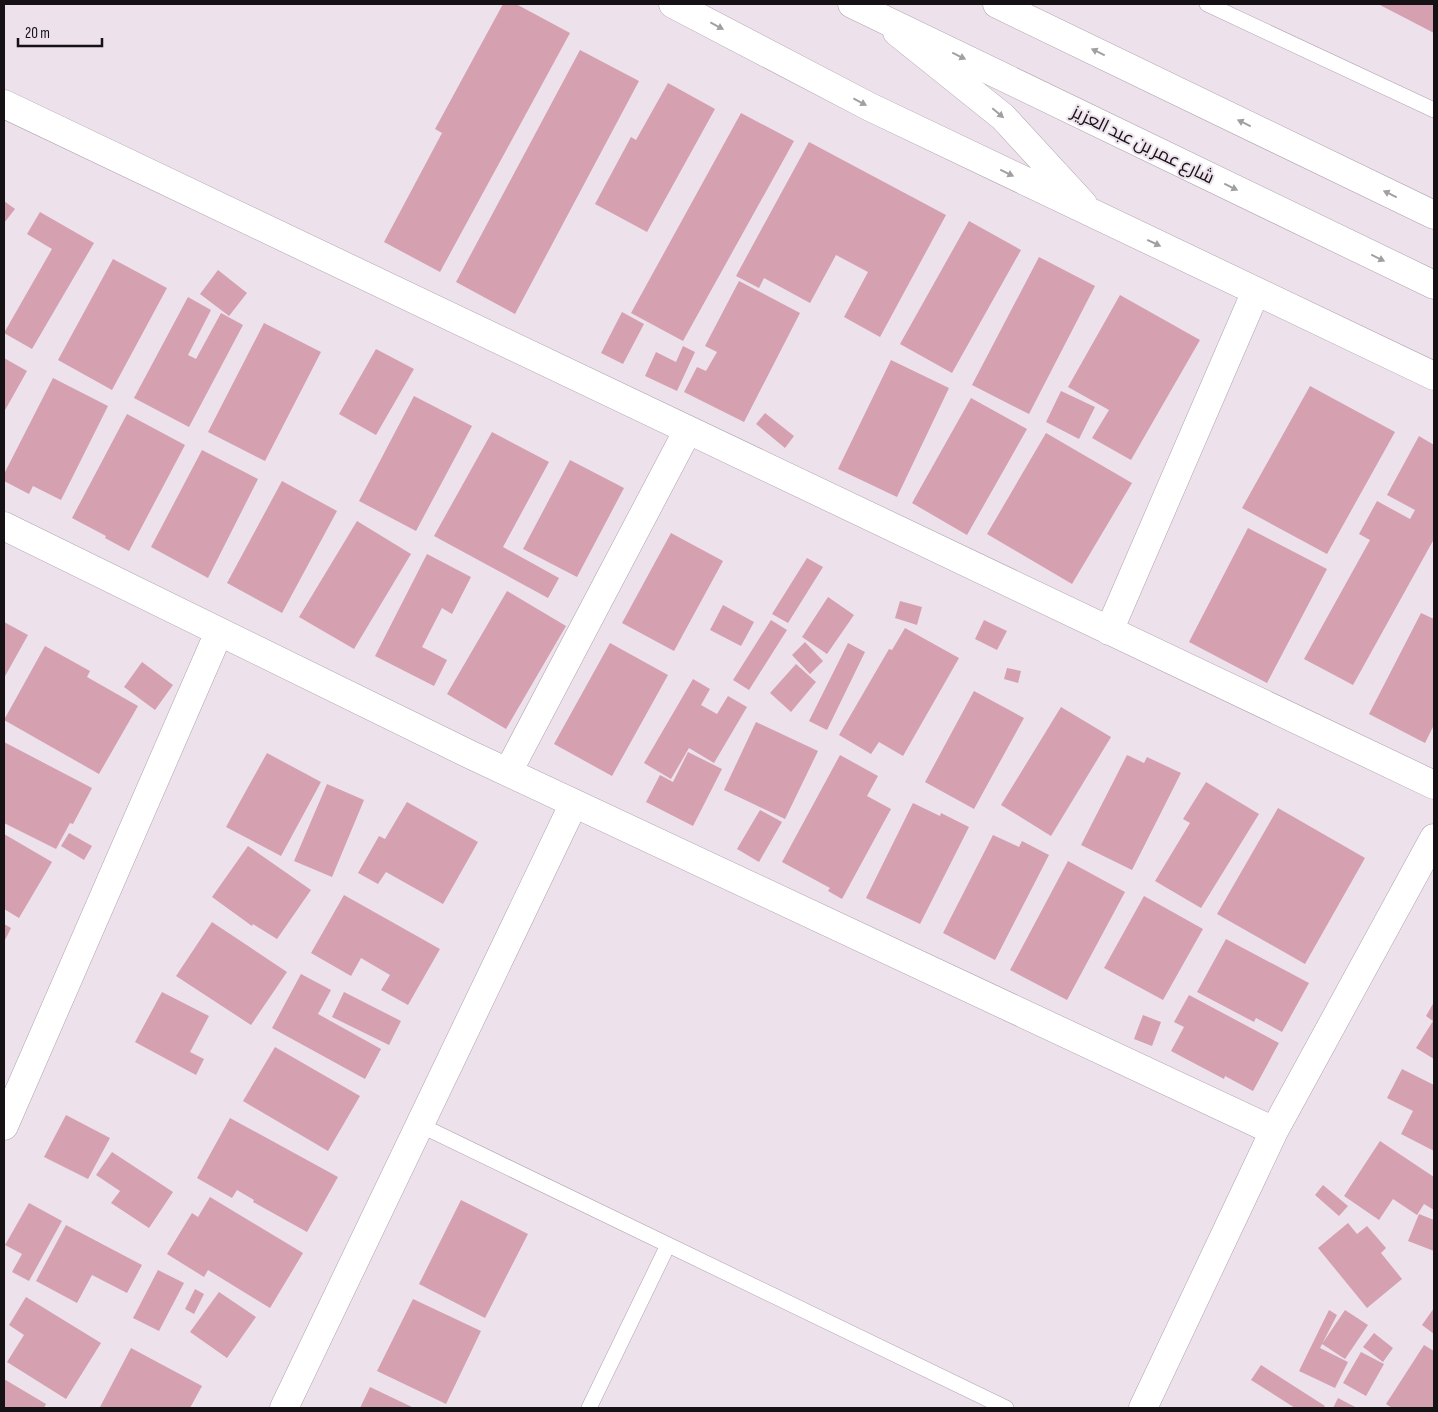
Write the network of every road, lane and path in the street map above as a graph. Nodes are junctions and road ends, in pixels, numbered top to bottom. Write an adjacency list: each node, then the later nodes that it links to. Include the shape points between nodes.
1 (674, 4): 8 (street, one-way to 8, via 870,107)
2 (852, 4): 5 (street, شارع عمر بن عبد العزيز)
3 (997, 4): 9 (street, one-way to 3)
4 (1207, 4): 7 (lane)
5 (878, 16): 8 (street, one-way to 8, via 1003,117); 10 (street, شارع عمر بن عبد العزيز, one-way to 10)
6 (4, 104): 13 (street)
7 (1434, 110)
8 (1089, 212): 11 (street, one-way to 11)
9 (1434, 215)
10 (1434, 285)
11 (1256, 291): 12 (street); 15 (street)
12 (1434, 376)
13 (688, 430): 15 (street); 17 (street)
14 (4, 526): 16 (street)
15 (1109, 631): 18 (street)
16 (219, 632): 17 (street); 22 (street)
17 (508, 772): 19 (street)
18 (1434, 785)
19 (574, 803): 21 (street); 23 (street)
20 (1434, 838): 23 (street)
21 (420, 1125): 24 (lane); 25 (street)
22 (4, 1126)
23 (1274, 1131): 28 (street)
24 (668, 1245): 26 (lane); 27 (lane)
25 (284, 1408)
26 (589, 1408)
27 (1006, 1408)
28 (1143, 1408)

